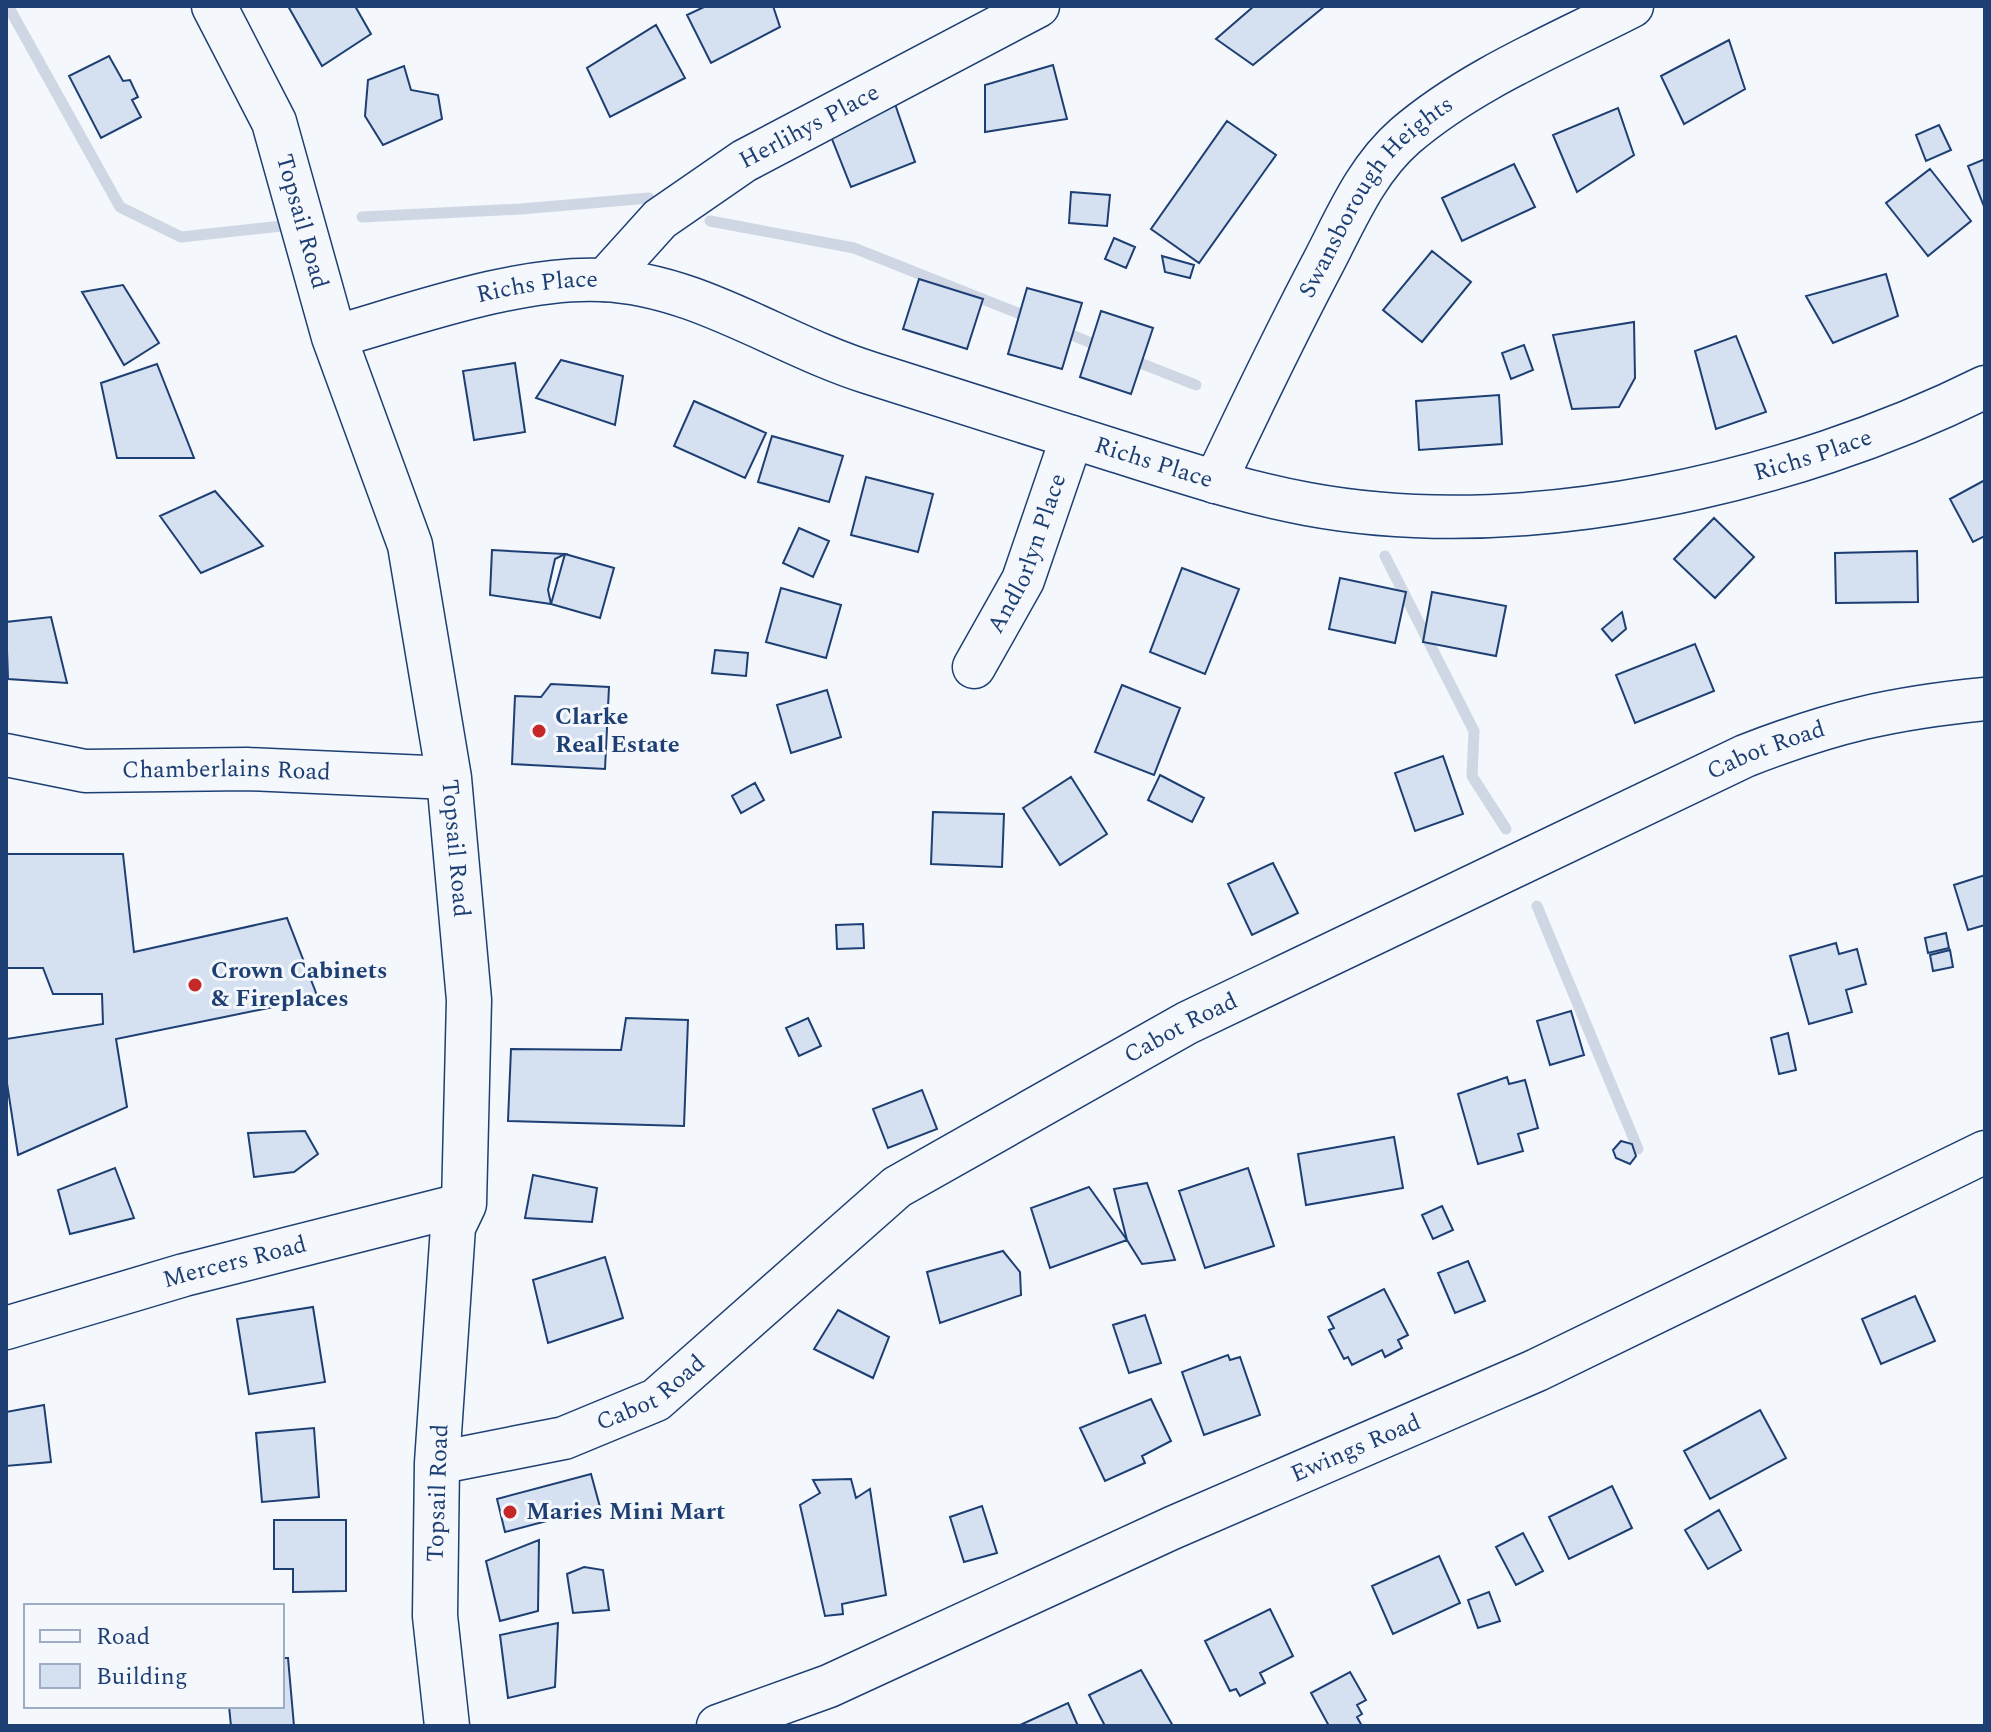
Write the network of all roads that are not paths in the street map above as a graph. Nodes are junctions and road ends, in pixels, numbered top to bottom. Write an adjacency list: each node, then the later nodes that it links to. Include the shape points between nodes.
1 (214, 6): 5 (main road, Topsail Road, via 274,122)
2 (1038, 6): 4 (street, Herlihys Place, via 744,161 660,219)
3 (1632, 6): 8 (street, Swansborough Heights, via 1475,89 1424,121 1387,154 1347,217)
4 (605, 280): 5 (street, Richs Place, via 536,284); 7 (street, Richs Place, via 678,294 825,358)
5 (334, 337): 12 (main road, Topsail Road, via 410,545)
6 (1985, 387): 8 (street, Richs Place, via 1809,458 1700,487 1563,509 1398,517 1308,504)
7 (1072, 437): 8 (street, Richs Place); 9 (street, Andlorlyn Place, via 1023,580)
8 (1215, 482)
9 (974, 667)
10 (1985, 699): 16 (street, Cabot Road, via 1861,716 1745,756 1187,1023 897,1187 656,1400 564,1438)
11 (6, 755): 12 (street, Chamberlains Road, via 85,771 247,769)
12 (449, 778): 14 (main road, Topsail Road, via 469,1000)
13 (1985, 1152): 18 (street, Ewings Road, via 1537,1370 1172,1528 829,1686)
14 (464, 1204): 15 (street, Mercers Road, via 184,1275); 16 (main road, Topsail Road, via 453,1227)
15 (6, 1328)
16 (437, 1463): 17 (main road, Topsail Road, via 435,1616)
17 (447, 1726)
18 (718, 1726)

